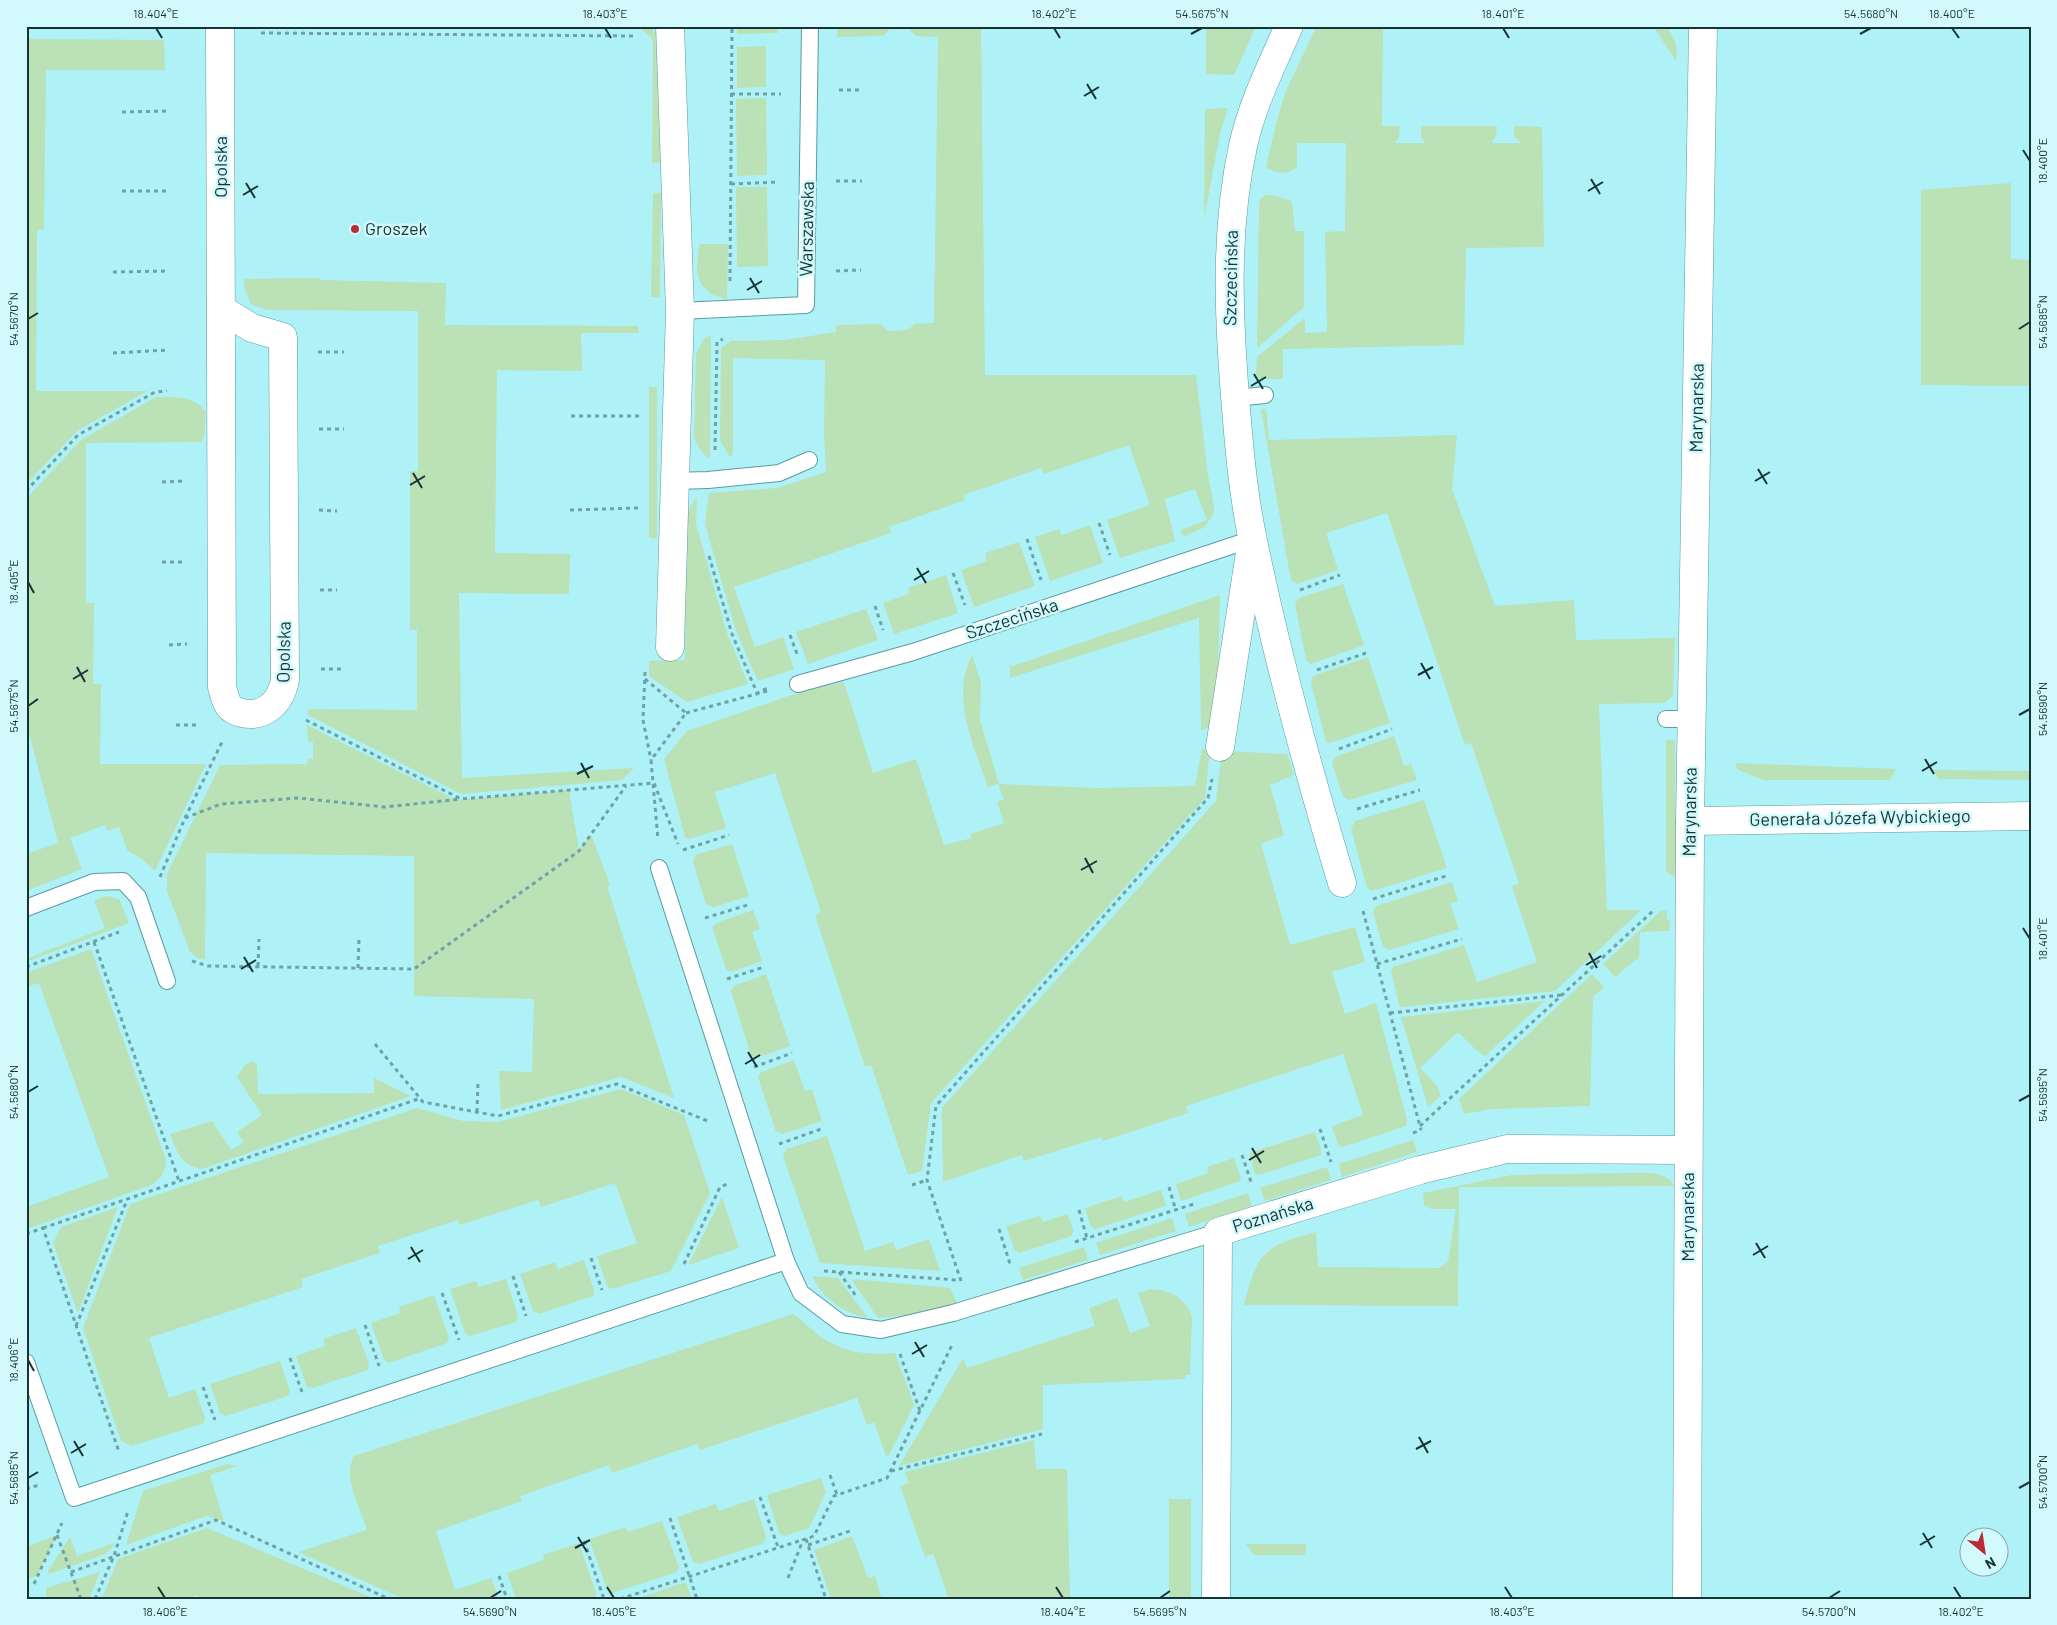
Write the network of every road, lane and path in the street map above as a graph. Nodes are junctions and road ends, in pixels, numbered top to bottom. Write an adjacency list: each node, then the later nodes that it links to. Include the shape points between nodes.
1 (220, 26): 23 (street, Opolska)
2 (670, 26): 25 (street)
3 (732, 26): 11 (path)
4 (810, 26): 12 (lane, Warszawska)
5 (1290, 26): 30 (street, Szczecińska, via 1257,98 1243,145 1230,229 1229,318)
6 (1703, 26): 73 (street, Marynarska, via 1679,719)
7 (261, 33): 8 (path)
8 (638, 36)
9 (862, 90): 10 (path)
10 (833, 91)
11 (731, 94): 12 (path); 16 (path)
12 (809, 94): 15 (lane, Warszawska)
13 (169, 111): 14 (path)
14 (122, 112)
15 (808, 182): 16 (path); 24 (lane, Warszawska, via 806,305)
16 (731, 184): 24 (path)
17 (122, 191): 18 (path)
18 (169, 191)
19 (861, 270): 21 (path)
20 (168, 271): 22 (path)
21 (832, 271)
22 (113, 272)
23 (221, 309): 59 (street, Opolska, via 252,328 282,336 285,680 283,692); 60 (street, Opolska, via 222,687 228,706)
24 (730, 309): 25 (lane, Warszawska); 34 (path, via 731,335 717,342 715,456)
25 (680, 311): 35 (street)
26 (168, 350): 27 (path)
27 (113, 353)
28 (167, 391): 36 (path, via 155,392 78,435)
29 (1266, 395): 30 (lane)
30 (1235, 398): 41 (street, Szczecińska)
31 (644, 412): 32 (path, via 644,416)
32 (571, 416)
33 (809, 460): 34 (lane, via 779,472)
34 (708, 480): 35 (lane)
35 (674, 481): 51 (street)
36 (26, 491)
37 (644, 508): 38 (path)
38 (570, 510)
39 (1099, 523): 43 (path)
40 (1027, 539): 46 (path)
41 (1252, 539): 56 (lane, Szczecińska, via 913,652); 63 (street, Szczecińska); 78 (street, Szczecińska, via 1303,753)
42 (708, 552): 58 (path, via 732,634)
43 (1111, 557)
44 (953, 573): 49 (path)
45 (1340, 576): 47 (path)
46 (1042, 581)
47 (1295, 591)
48 (874, 606): 50 (path)
49 (966, 607)
50 (884, 634)
51 (670, 647)
52 (1366, 653): 54 (path)
53 (645, 669): 55 (path)
54 (1312, 672)
55 (645, 679): 61 (path); 65 (path, via 643,720)
56 (798, 684): 58 (path)
57 (772, 686): 58 (path)
58 (757, 693): 61 (path)
59 (274, 704): 60 (street, Opolska, via 263,713); 69 (path)
60 (237, 712): 72 (path)
61 (686, 712): 65 (path)
62 (1392, 729): 64 (path)
63 (1220, 747): 119 (path, via 1208,798 936,1106)
64 (1331, 752)
65 (651, 760): 66 (path)
66 (654, 783): 67 (path); 74 (path, via 680,851); 75 (path)
67 (626, 785): 69 (path); 95 (path, via 579,851 414,969)
68 (1420, 790): 70 (path)
69 (461, 799): 72 (path, via 385,807 298,798 221,804)
70 (1356, 809)
71 (2031, 816): 73 (street, Generała Józefa Wybickiego)
72 (185, 818): 79 (path, via 157,885)
73 (1690, 821): 77 (street, Marynarska)
74 (729, 835)
75 (659, 868): 111 (lane)
76 (1449, 875): 80 (path)
77 (1690, 877): 98 (path); 112 (street, Marynarska)
78 (1342, 883)
79 (138, 897): 83 (lane, via 123,881 94,882); 85 (lane)
80 (1369, 900)
81 (1361, 903): 91 (path)
82 (751, 904): 84 (path)
83 (26, 908)
84 (702, 919)
85 (146, 922): 89 (path); 96 (lane)
86 (1462, 938): 91 (path)
87 (259, 939): 92 (path)
88 (359, 940): 95 (path)
89 (94, 942): 93 (path); 120 (path)
90 (185, 958): 92 (path, via 208,966)
91 (1377, 964): 99 (path)
92 (258, 966): 95 (path)
93 (26, 967)
94 (764, 967): 97 (path)
95 (358, 968)
96 (167, 981)
97 (721, 981)
98 (1562, 995): 99 (path); 106 (path)
99 (1390, 1013): 106 (path)
100 (375, 1044): 104 (path)
101 (792, 1053): 102 (path)
102 (749, 1069)
103 (478, 1082): 105 (path)
104 (421, 1098): 105 (path, via 423,1102); 120 (path)
105 (477, 1112): 111 (path, via 498,1116 617,1084)
106 (1420, 1126): 109 (path)
107 (824, 1128): 118 (path, via 773,1146 780,1167)
108 (1320, 1129): 114 (path)
109 (1422, 1130): 110 (path); 117 (path)
110 (1412, 1133)
111 (746, 1137): 118 (lane)
112 (1688, 1150): 117 (street, Poznańska, via 1508,1148); 193 (street, Marynarska)
113 (1242, 1155): 123 (path)
114 (1331, 1160): 115 (path); 116 (path)
115 (1322, 1162)
116 (1332, 1166)
117 (1430, 1167): 134 (street, Poznańska)
118 (758, 1174): 140 (lane); 143 (path, via 720,1187)
119 (927, 1180): 122 (path); 149 (path)
120 (179, 1181): 127 (path)
121 (1261, 1182): 123 (path)
122 (912, 1185)
123 (1252, 1185): 125 (path); 126 (path)
124 (1169, 1187): 130 (path)
125 (1243, 1188)
126 (1254, 1190)
127 (127, 1199): 132 (path); 155 (path)
128 (1201, 1201): 130 (path)
129 (1079, 1210): 136 (path)
130 (1176, 1210): 131 (path); 136 (path)
131 (1178, 1215)
132 (43, 1228): 135 (path); 155 (path)
133 (999, 1229): 142 (path)
134 (1218, 1232): 153 (lane); 192 (street, Poznańska)
135 (26, 1234)
136 (1087, 1238): 137 (path); 138 (path)
137 (1070, 1244)
138 (1090, 1245)
139 (591, 1258): 152 (path)
140 (786, 1261): 153 (lane, via 801,1293 842,1324 881,1330); 167 (lane)
141 (1018, 1261): 142 (path)
142 (1010, 1264): 144 (path); 146 (path)
143 (683, 1265)
144 (1002, 1266)
145 (822, 1270): 149 (path)
146 (1013, 1271)
147 (513, 1276): 154 (path)
148 (968, 1277): 149 (path)
149 (960, 1280): 150 (path)
150 (962, 1285)
151 (442, 1292): 157 (path)
152 (605, 1298)
153 (969, 1308): 165 (path)
154 (529, 1324)
155 (76, 1326): 167 (path)
156 (364, 1326): 160 (path)
157 (461, 1346)
158 (290, 1358): 162 (path)
159 (26, 1362): 170 (lane)
160 (381, 1372)
161 (203, 1387): 163 (path)
162 (304, 1397)
163 (216, 1425)
164 (1042, 1434): 165 (path)
165 (890, 1472): 168 (path, via 887,1478)
166 (830, 1475): 168 (path)
167 (128, 1480): 170 (lane); 178 (path, via 132,1494)
168 (837, 1495): 174 (path, via 814,1536)
169 (760, 1497): 177 (path)
170 (74, 1498): 173 (path)
171 (670, 1518): 181 (path)
172 (850, 1531): 176 (path)
173 (57, 1535): 179 (path); 183 (path)
174 (805, 1539): 176 (path); 177 (path); 182 (path)
175 (584, 1541): 188 (path)
176 (808, 1545): 191 (path)
177 (778, 1547): 181 (path)
178 (114, 1556): 179 (path); 185 (path); 186 (path, via 216,1520)
179 (71, 1572): 184 (path)
180 (499, 1576): 187 (path)
181 (690, 1576): 189 (path); 190 (path)
182 (788, 1578)
183 (34, 1584)
184 (81, 1599)
185 (95, 1599)
186 (390, 1599)
187 (507, 1599)
188 (604, 1599)
189 (620, 1599)
190 (697, 1599)
191 (826, 1599)
192 (1216, 1599)
193 (1687, 1599)

